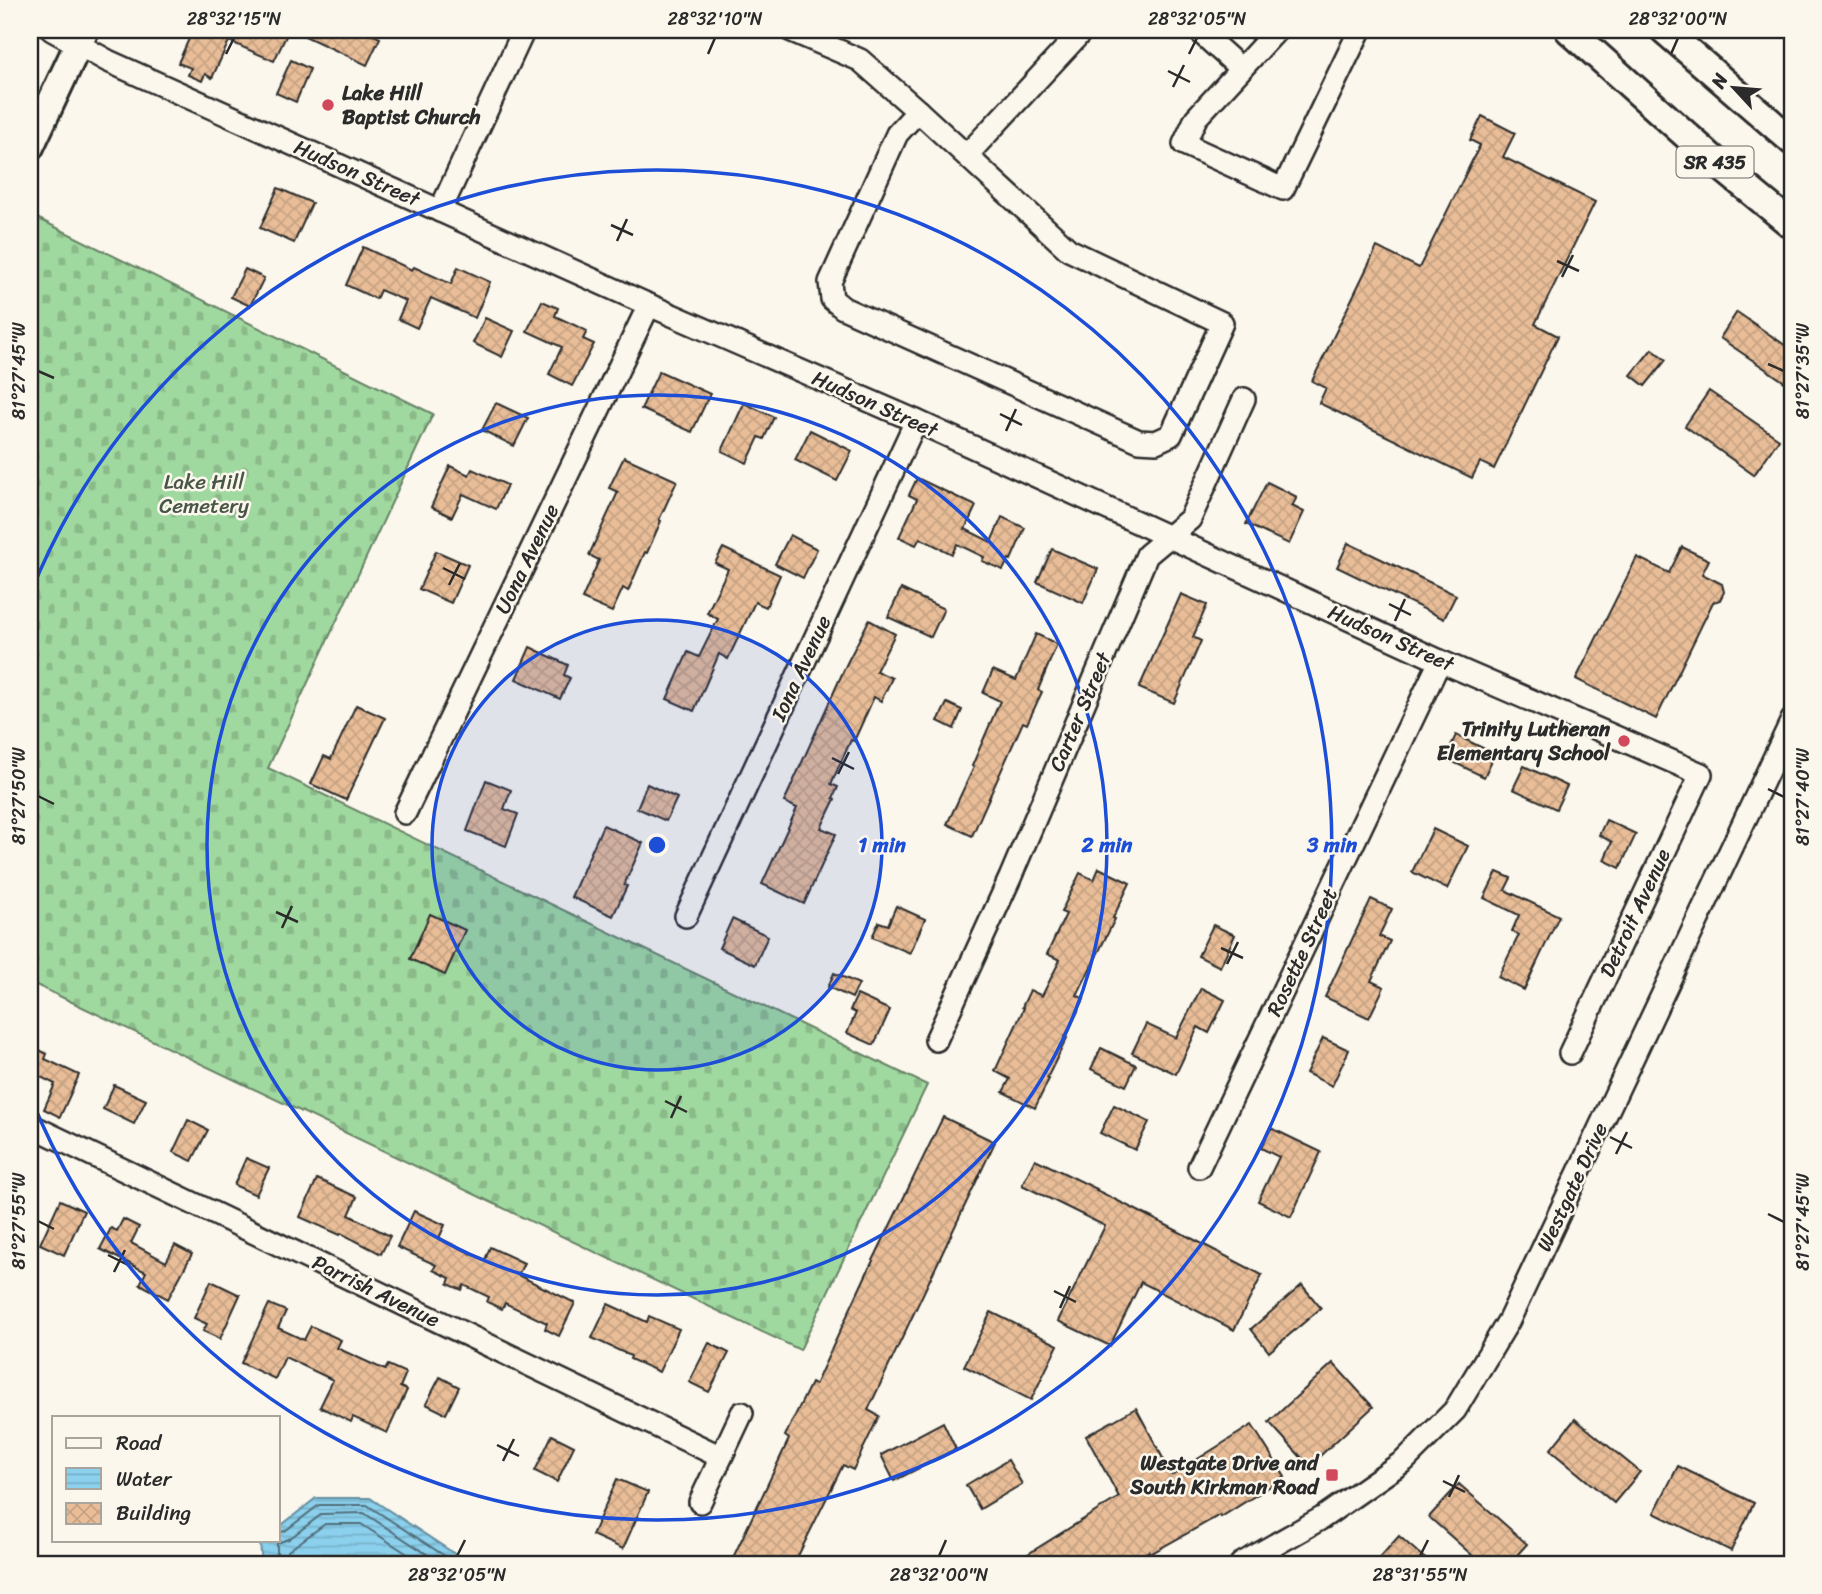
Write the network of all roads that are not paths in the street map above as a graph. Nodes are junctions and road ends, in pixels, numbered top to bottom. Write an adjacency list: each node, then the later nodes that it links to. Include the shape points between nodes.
1 (52, 30): 10 (street, Hudson Street)
2 (524, 30): 16 (street)
3 (790, 30): 12 (street, via 860,60)
4 (1083, 30): 15 (street)
5 (1198, 30): 11 (street)
6 (1277, 30): 11 (street)
7 (1360, 30): 11 (street, via 1283,189 1184,144 1196,118)
8 (1569, 30): 17 (main road, SR 435, via 1714,162)
9 (1664, 30): 13 (main road, SR 435)
10 (81, 37): 14 (main road); 16 (street, Hudson Street, via 108,61)
11 (1241, 69)
12 (918, 111): 15 (street); 15 (street, via 897,134 830,282 832,299 843,308 1139,441 1156,442 1171,435 1222,323 1069,250)
13 (1792, 141)
14 (30, 147)
15 (967, 155)
16 (440, 211): 18 (street, Hudson Street)
17 (1792, 225)
18 (649, 305): 20 (street, Hudson Street); 25 (street, Uona Avenue)
19 (1244, 400): 21 (street, Carter Street, via 1189,519)
20 (916, 421): 21 (street, Hudson Street); 26 (street, Iona Avenue)
21 (1168, 536): 22 (street, Hudson Street); 27 (street, Carter Street, via 1147,555)
22 (1440, 661): 24 (street, Hudson Street); 30 (street, Rosette Street)
23 (1792, 720): 34 (street, Westgate Drive, via 1509,1320 1455,1410 1404,1461 1322,1518)
24 (1701, 774): 28 (street, Detroit Avenue)
25 (405, 813)
26 (686, 916)
27 (936, 1041)
28 (1570, 1053)
29 (30, 1125): 32 (street, Parrish Avenue)
30 (1199, 1167)
31 (742, 1413): 32 (street)
32 (721, 1457): 33 (street)
33 (700, 1502)
34 (1241, 1564)

